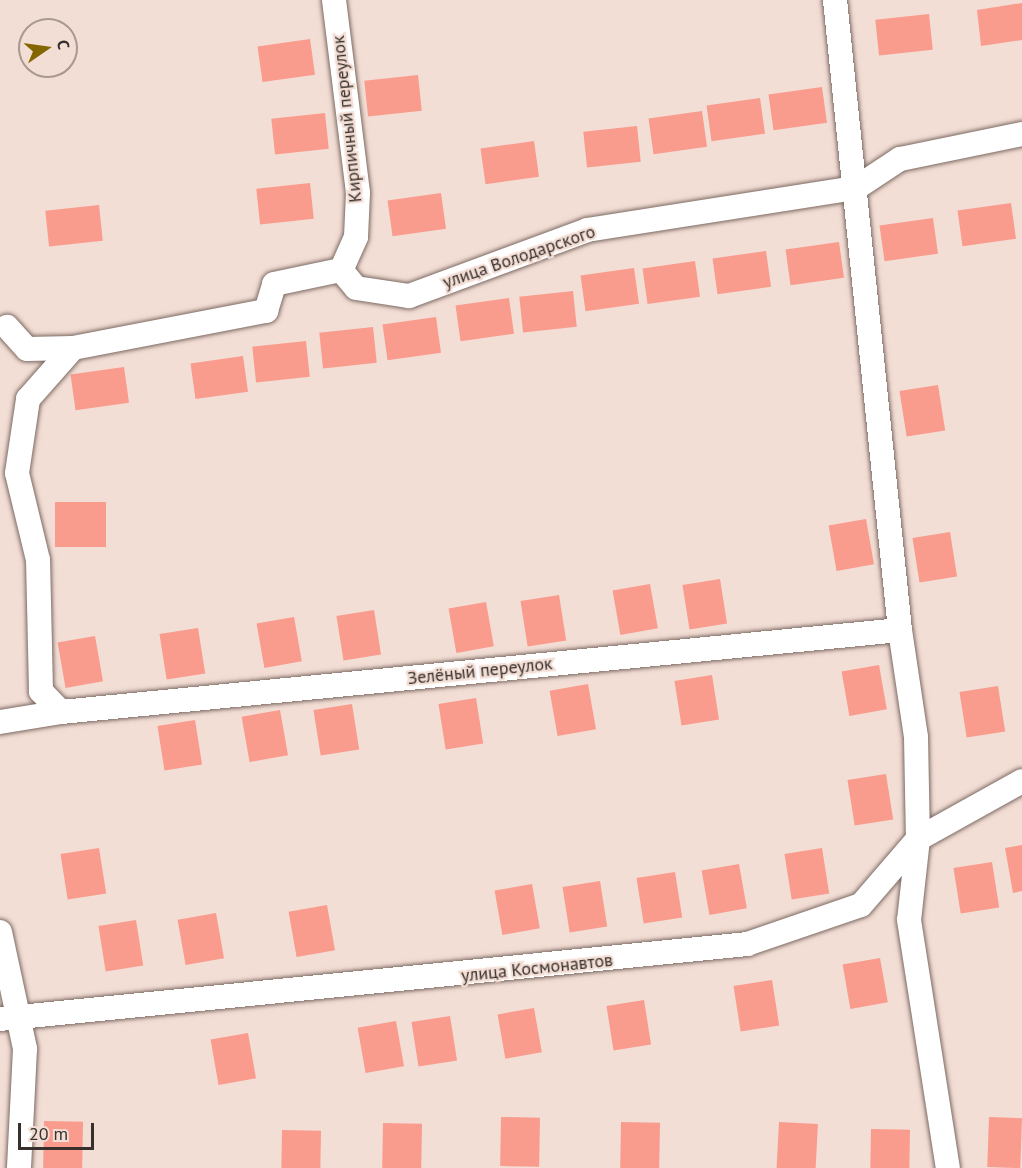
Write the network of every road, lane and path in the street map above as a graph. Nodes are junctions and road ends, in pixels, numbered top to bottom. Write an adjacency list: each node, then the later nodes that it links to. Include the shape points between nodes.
1 (334, 0): 5 (street, Кирпичный переулок, via 358,193 356,237)
2 (835, 0): 4 (street)
3 (1022, 134): 4 (street, улица Володарского, via 900,159)
4 (856, 188): 5 (street, улица Володарского, via 587,230 409,296 356,288); 8 (street)
5 (341, 270): 7 (street, via 274,284 266,311)
6 (7, 327): 7 (street, via 27,349)
7 (73, 348): 9 (street, via 28,399 17,473 38,560 41,691)
8 (900, 630): 9 (street, Зелёный переулок); 12 (street, via 916,737)
9 (61, 712): 10 (street, Зелёный переулок)
10 (0, 722)
11 (1022, 781): 12 (street, улица Космонавтов)
12 (918, 839): 14 (street, улица Космонавтов, via 861,905 747,944); 16 (street, via 909,920)
13 (0, 932): 14 (street)
14 (7, 1018): 15 (street, via 25,1049)
15 (19, 1168)
16 (948, 1168)

